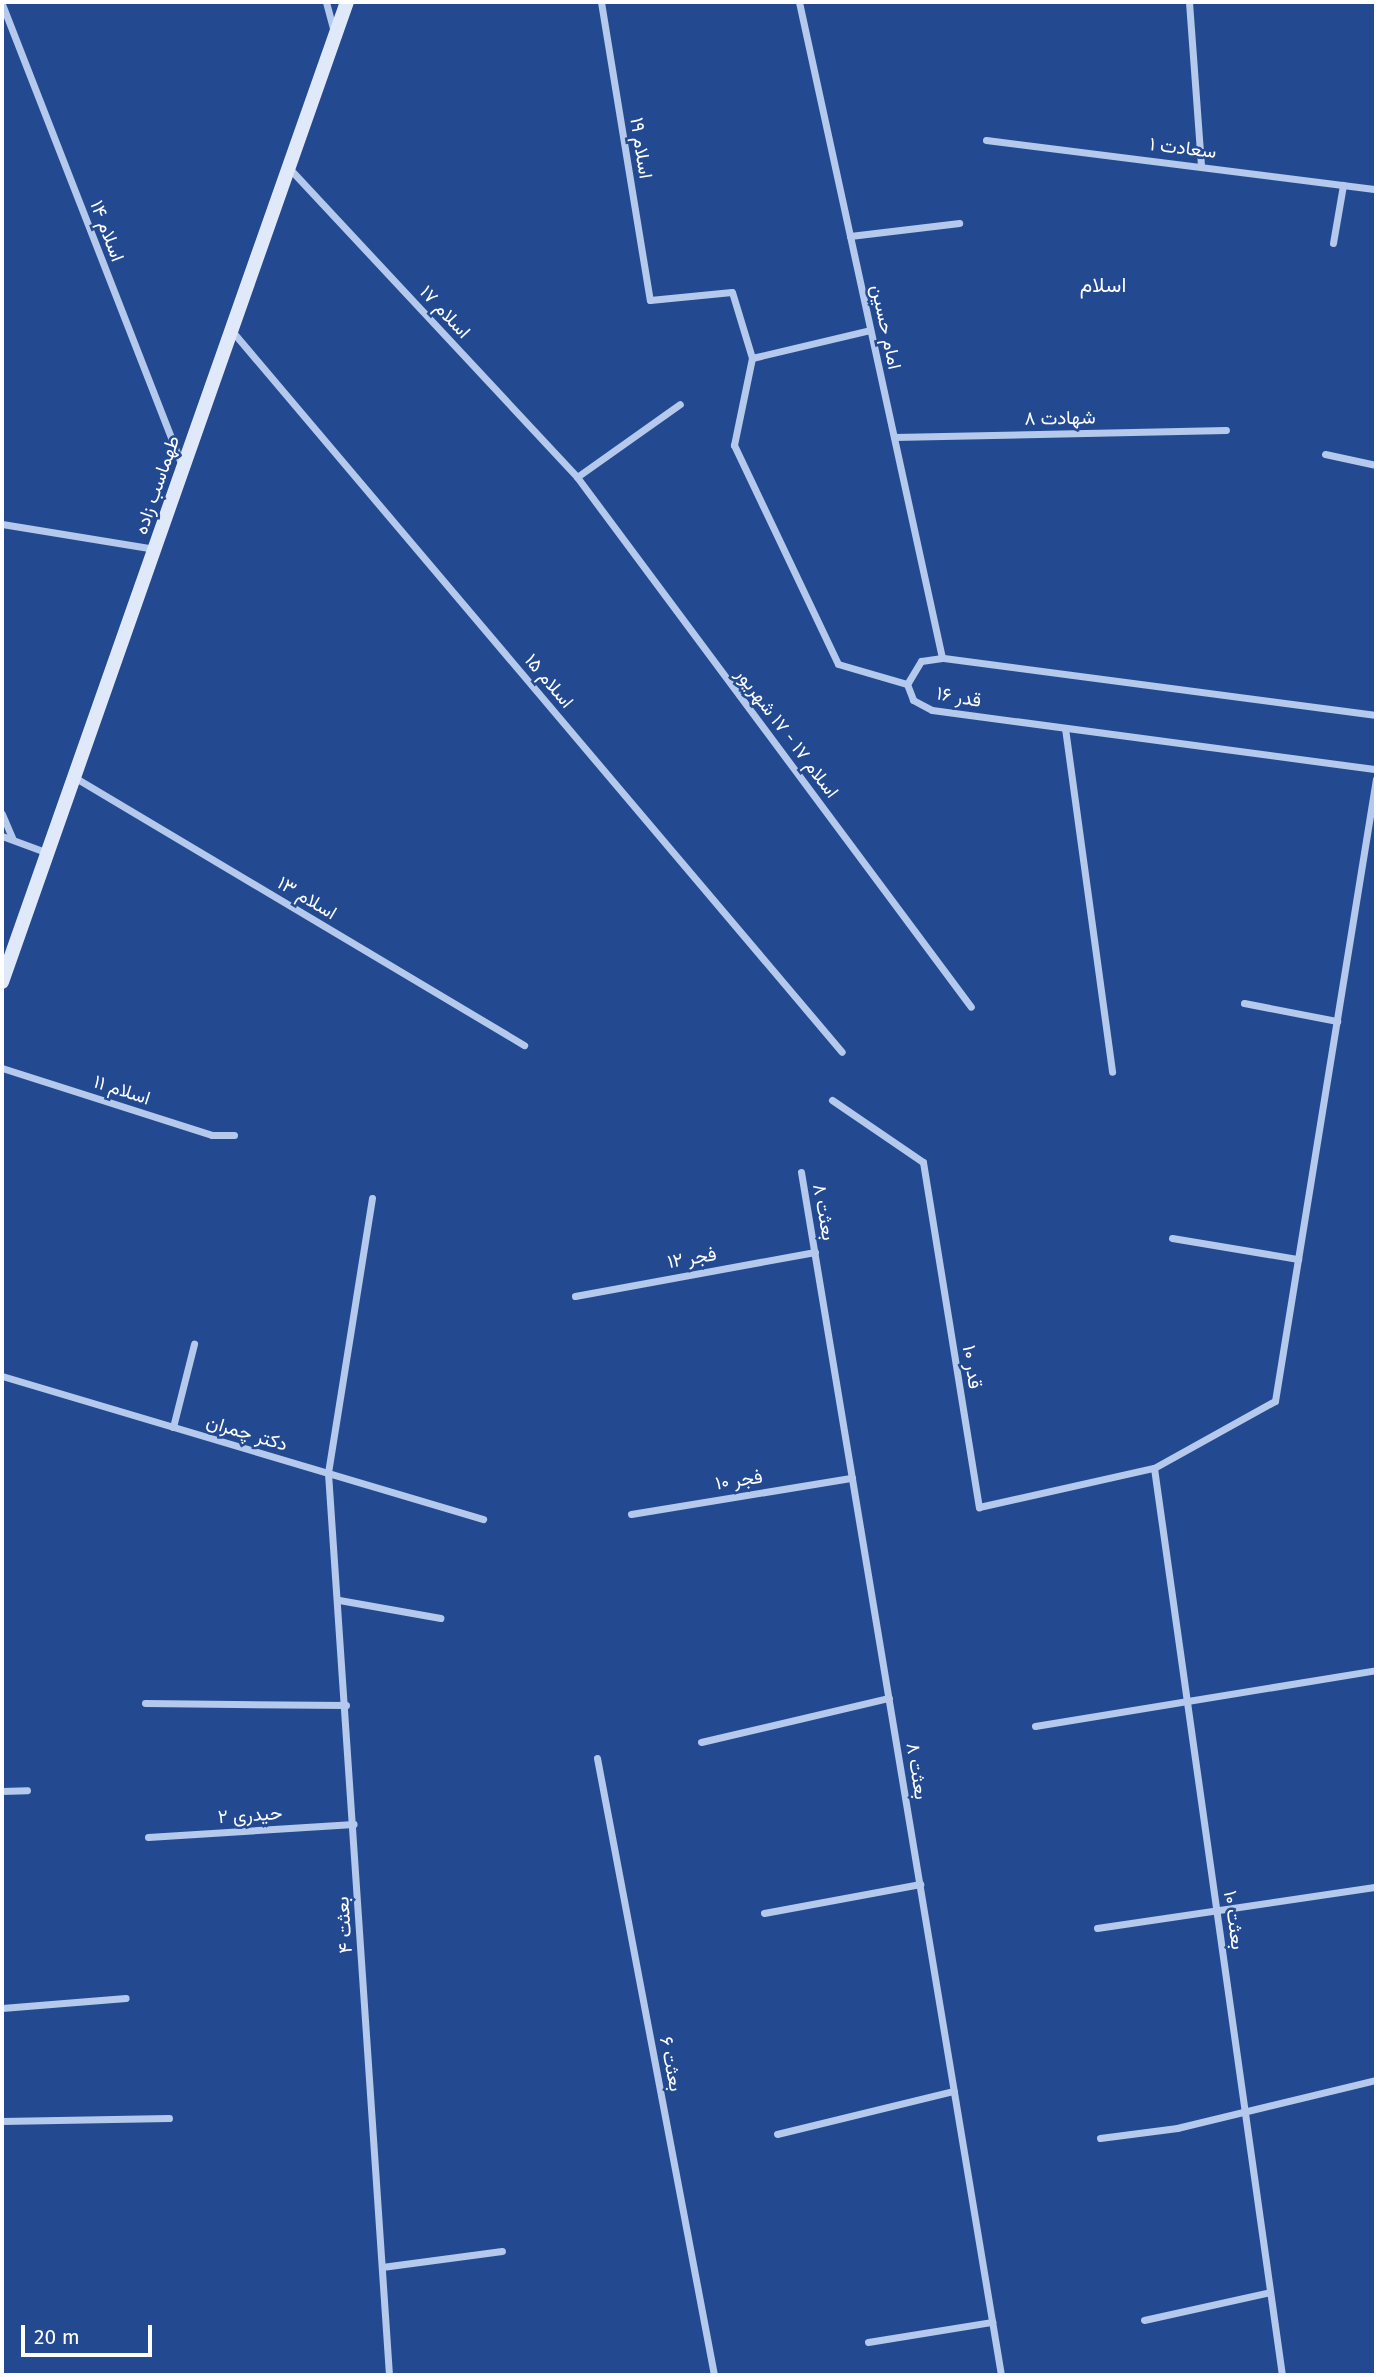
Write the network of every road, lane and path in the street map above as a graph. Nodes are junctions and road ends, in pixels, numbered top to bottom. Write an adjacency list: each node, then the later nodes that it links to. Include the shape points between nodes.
1 (326, 2): 7 (street, via 333,21)
2 (347, 2): 7 (main road, طهماسب زاده)
3 (601, 2): 18 (street, اسلام ۱۹, via 650,300 732,292)
4 (799, 2): 14 (street, امام حسین)
5 (1189, 2): 9 (street)
6 (2, 4): 24 (street, اسلام ۱۴)
7 (332, 44): 10 (main road, طهماسب زاده)
8 (986, 140): 9 (street, سعادت ۱)
9 (1201, 166): 11 (street, سعادت ۱)
10 (289, 168): 16 (main road, طهماسب زاده); 25 (street, اسلام ۱۷)
11 (1343, 185): 12 (street, سعادت ۱); 15 (street)
12 (1376, 189)
13 (959, 223): 14 (street)
14 (850, 236): 17 (street, امام حسین)
15 (1333, 243)
16 (232, 330): 24 (main road, طهماسب زاده); 44 (street, اسلام ۱۵)
17 (870, 330): 18 (street); 21 (street, امام حسین)
18 (752, 358): 29 (street, via 734,445 838,664)
19 (680, 404): 25 (street)
20 (1226, 430): 21 (street, شهادت ۸)
21 (894, 437): 28 (street, امام حسین)
22 (1325, 454): 23 (street)
23 (1376, 465)
24 (183, 469): 27 (main road, طهماسب زاده)
25 (577, 477): 41 (street, اسلام ۱۷ - ۱۷ شهریور)
26 (2, 524): 27 (street)
27 (155, 549): 33 (main road, طهماسب زاده)
28 (942, 658): 29 (street, قدر ۱۶, via 921,661); 30 (street, قدر ۱۶)
29 (907, 684): 31 (street, قدر ۱۶, via 913,700 932,710)
30 (1376, 715)
31 (1065, 728): 32 (street, قدر ۱۶); 46 (street)
32 (1376, 769)
33 (74, 777): 38 (main road, طهماسب زاده); 43 (street, اسلام ۱۳)
34 (1376, 779): 42 (street)
35 (2, 814): 37 (street)
36 (2, 836): 37 (street)
37 (12, 838): 38 (street)
38 (47, 853): 39 (main road, طهماسب زاده)
39 (2, 982)
40 (1244, 1003): 42 (street)
41 (971, 1007)
42 (1337, 1021): 53 (street)
43 (524, 1045)
44 (842, 1052)
45 (2, 1068): 48 (street, اسلام ۱۱, via 212,1135)
46 (1112, 1072)
47 (832, 1100): 58 (street, قدر ۱۰, via 923,1161 979,1507)
48 (234, 1135)
49 (801, 1172): 52 (street, بعثت ۸)
50 (372, 1198): 59 (street, بعثت ۴)
51 (1172, 1238): 53 (street)
52 (815, 1252): 54 (street, فجر ۱۲); 60 (street, بعثت ۸)
53 (1298, 1259): 58 (street, via 1275,1401)
54 (575, 1296)
55 (194, 1343): 57 (street)
56 (2, 1376): 57 (street, دکتر چمران)
57 (173, 1427): 59 (street, دکتر چمران)
58 (1154, 1468): 67 (street, بعثت ۱۰)
59 (328, 1473): 62 (street, دکتر چمران); 63 (street, بعثت ۴)
60 (852, 1478): 61 (street, فجر ۱۰); 66 (street, بعثت ۸)
61 (631, 1514)
62 (483, 1519)
63 (339, 1600): 64 (street); 69 (street, بعثت ۴)
64 (440, 1618)
65 (1376, 1670): 67 (street)
66 (888, 1698): 71 (street); 77 (street, بعثت ۸)
67 (1187, 1701): 70 (street); 79 (street, بعثت ۱۰)
68 (145, 1703): 69 (street)
69 (346, 1705): 75 (street, بعثت ۴)
70 (1035, 1727)
71 (701, 1742)
72 (597, 1758): 98 (street, بعثت ۶)
73 (27, 1790): 74 (street)
74 (2, 1791)
75 (354, 1824): 76 (street, حیدری ۲); 92 (street, بعثت ۴)
76 (148, 1838)
77 (920, 1884): 80 (street); 85 (street, بعثت ۸)
78 (1376, 1887): 79 (street)
79 (1216, 1910): 81 (street); 86 (street, بعثت ۱۰)
80 (764, 1913)
81 (1097, 1928)
82 (126, 1998): 83 (street)
83 (2, 2008)
84 (1376, 2080): 86 (street)
85 (954, 2091): 89 (street); 95 (street, بعثت ۸)
86 (1245, 2111): 90 (street, via 1177,2128); 93 (street, بعثت ۱۰)
87 (169, 2118): 88 (street)
88 (2, 2121)
89 (777, 2134)
90 (1100, 2138)
91 (502, 2251): 92 (street)
92 (382, 2267): 97 (street, بعثت ۴)
93 (1270, 2292): 94 (street); 100 (street, بعثت ۱۰)
94 (1144, 2320)
95 (992, 2322): 96 (street); 99 (street, بعثت ۸)
96 (868, 2342)
97 (389, 2375)
98 (714, 2375)
99 (1001, 2375)
100 (1282, 2375)

